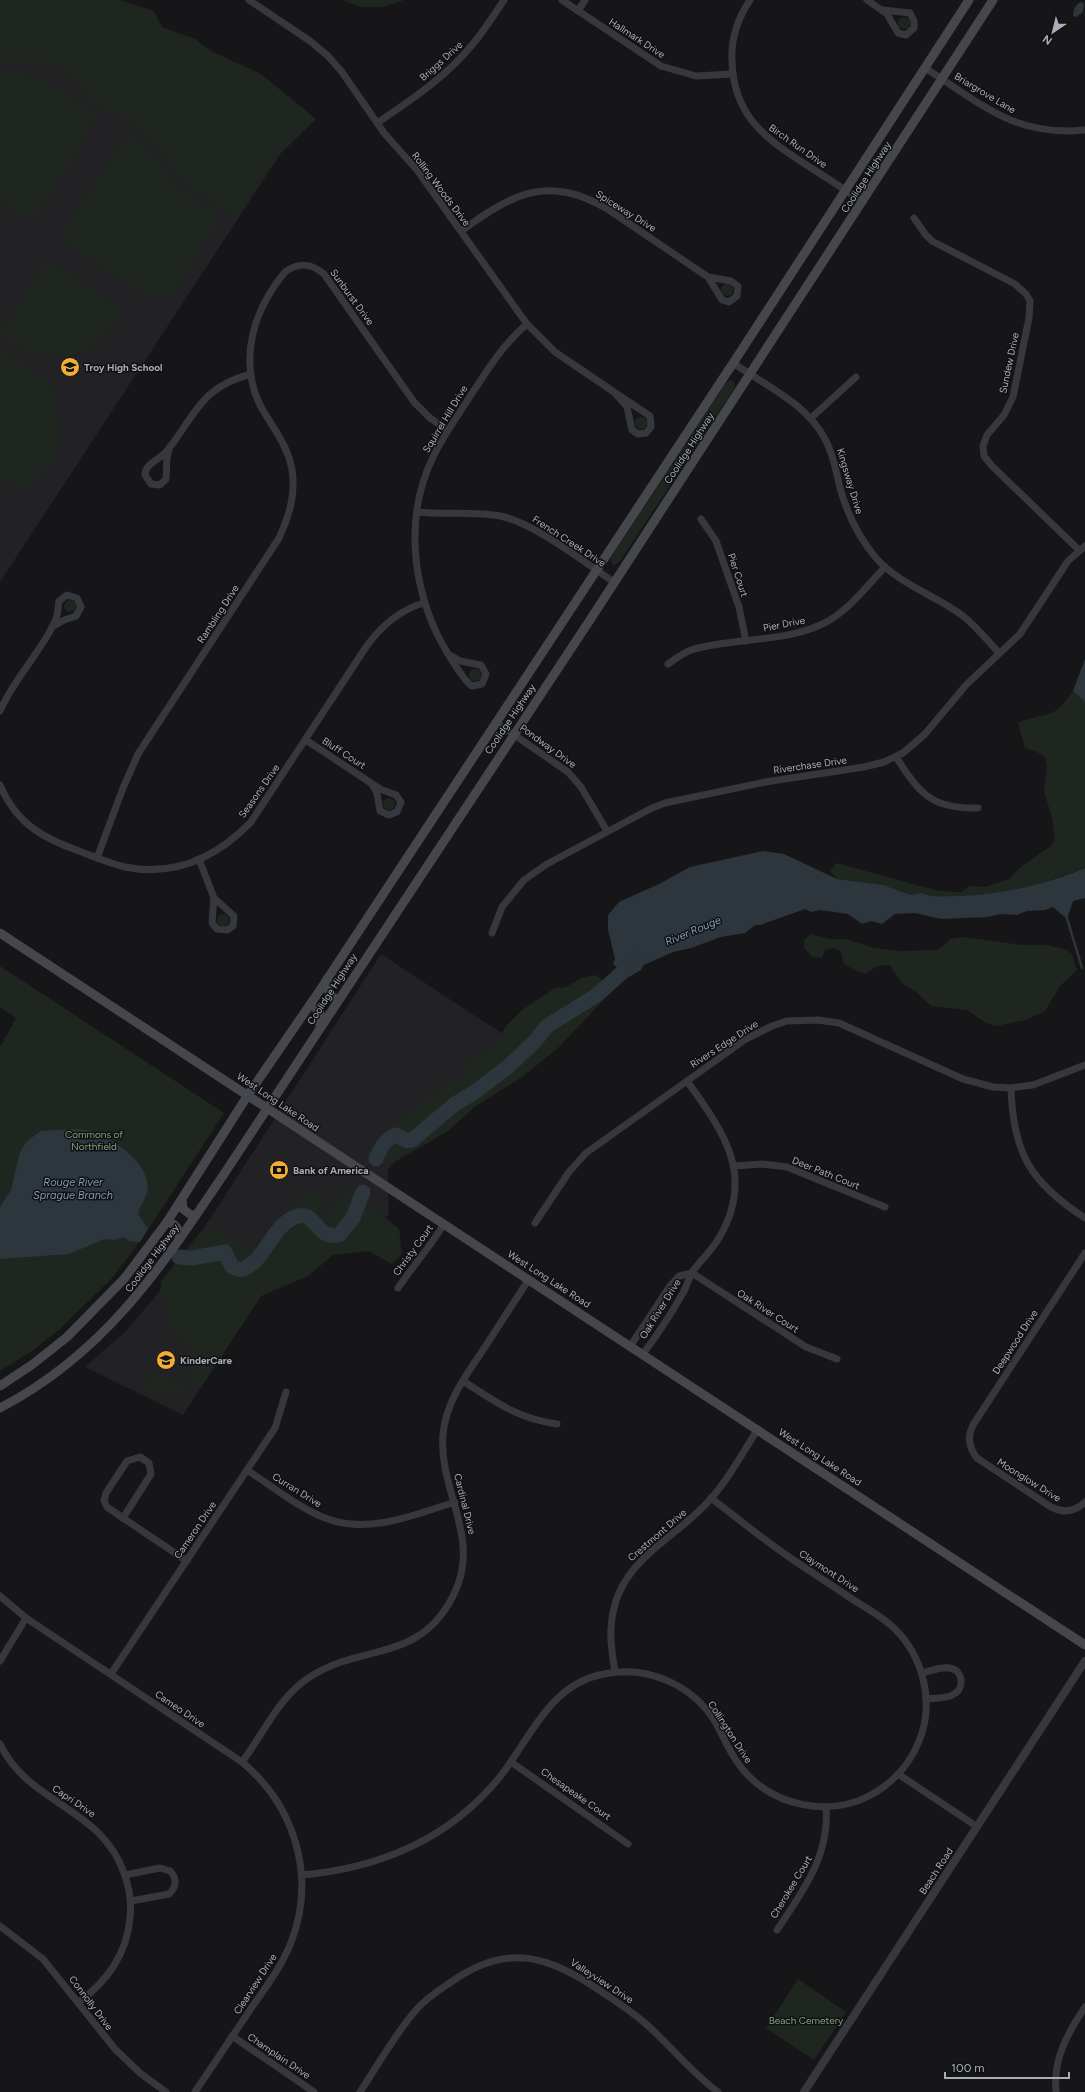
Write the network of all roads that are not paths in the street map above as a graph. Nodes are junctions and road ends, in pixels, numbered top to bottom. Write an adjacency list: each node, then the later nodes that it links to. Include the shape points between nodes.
1 (249, 0): 14 (street, Rolling Woods Drive, via 328,56)
2 (504, 0): 14 (street, Briggs Drive, via 472,45 452,67)
3 (562, 0): 10 (street, Hallmark Drive)
4 (585, 0): 10 (street)
5 (750, 0): 12 (street, Birch Run Drive, via 734,38)
6 (868, 0): 9 (street)
7 (969, 0): 11 (main road, Coolidge Highway)
8 (993, 0): 13 (main road, Coolidge Highway)
9 (883, 10): 9 (street, via 898,33 906,35 914,28 910,13)
10 (578, 11): 12 (street, Hallmark Drive, via 650,60 672,71 696,76)
11 (925, 68): 13 (street, Briargrove Lane); 16 (main road, Coolidge Highway)
12 (732, 74): 16 (street, Birch Run Drive, via 743,110 757,129)
13 (943, 79): 15 (street, Briargrove Lane, via 997,114 1021,125 1049,131); 17 (main road, Coolidge Highway)
14 (377, 123): 19 (street, Rolling Woods Drive, via 417,170)
15 (1085, 130)
16 (846, 190): 17 (street, Birch Run Drive); 22 (main road, Coolidge Highway)
17 (863, 202): 24 (main road, Coolidge Highway)
18 (914, 218): 33 (street, Sundew Drive, via 932,241 1015,284 1026,294 1031,309 1013,398 1004,415 984,441 983,451 992,466)
19 (461, 231): 20 (street, Spiceway Drive, via 514,197 535,192 566,193 604,207); 21 (street, Rolling Woods Drive)
20 (708, 277)
21 (528, 324): 26 (street, Rolling Woods Drive, via 555,352); 28 (street, Squirrel Hill Drive, via 500,351)
22 (733, 363): 24 (street, Kingsway Drive); 35 (main road, Coolidge Highway)
23 (251, 374): 28 (street, Sunburst Drive, via 251,335 262,307 285,272 296,265 308,265 324,274 414,402 430,418); 29 (street, via 226,383 208,396 194,410); 52 (street, Rambling Drive, via 261,406 281,438 291,464 294,488 288,518 279,538 138,754)
24 (750, 375): 27 (street, Kingsway Drive, via 792,402); 36 (main road, Coolidge Highway)
25 (856, 377): 27 (street)
26 (614, 392): 26 (street, Rolling Woods Drive, via 627,407 632,430 638,434 646,433 651,427 650,416)
27 (811, 418): 34 (street, Kingsway Drive, via 830,448 852,521 866,545)
28 (448, 430): 30 (street, Squirrel Hill Drive, via 427,471)
29 (170, 446): 29 (street, via 146,469 146,479 151,484 160,484 166,479)
30 (417, 512): 35 (street, French Creek Drive, via 483,514 513,520 529,527); 37 (street, Squirrel Hill Drive, via 415,554)
31 (702, 519): 39 (street, Pier Court, via 716,540 738,607)
32 (1085, 546): 33 (street, Riverchase Drive)
33 (1078, 550): 40 (street, Riverchase Drive, via 1058,574 1020,634)
34 (885, 567): 39 (street, Pier Drive, via 848,606 831,619 801,631); 40 (street, Kingsway Drive, via 910,586 963,616)
35 (596, 571): 36 (street, French Creek Drive); 44 (main road, Coolidge Highway)
36 (614, 582): 45 (main road, Coolidge Highway)
37 (424, 603): 41 (street, Squirrel Hill Drive); 46 (street, Seasons Drive, via 406,609 380,629)
38 (52, 627): 38 (street, via 61,598 71,594 77,598 81,607 78,613); 43 (street)
39 (746, 641): 42 (street, Pier Drive, via 689,651)
40 (999, 653): 47 (street, Riverchase Drive, via 966,685 925,734)
41 (448, 654): 41 (street, Squirrel Hill Drive, via 468,684 482,684 486,674 481,665 460,661)
42 (668, 664)
43 (0, 711)
44 (497, 723): 45 (street, Pondway Drive); 57 (main road, Coolidge Highway)
45 (513, 734): 51 (street, Pondway Drive, via 568,772 581,787); 58 (main road, Coolidge Highway)
46 (306, 740): 48 (street, Bluff Court); 53 (street, Seasons Drive, via 251,822 226,845)
47 (896, 757): 50 (street, via 912,782 934,801 947,807); 51 (street, Riverchase Drive, via 864,768 765,782 665,803 650,808)
48 (372, 784): 48 (street, Bluff Court, via 400,799 397,812 386,815 380,811 377,793)
49 (0, 785): 52 (street, Seasons Drive, via 16,812 38,833)
50 (978, 808)
51 (607, 831): 56 (street, Riverchase Drive, via 547,864 524,880 502,907)
52 (97, 858): 53 (street, Seasons Drive, via 124,866 147,869 167,868)
53 (199, 859): 54 (street)
54 (214, 898)
55 (0, 933): 64 (main road, West Long Lake Road)
56 (492, 933)
57 (327, 979): 58 (main road, via 328,990); 59 (main road, Coolidge Highway)
58 (338, 1000): 60 (main road, Coolidge Highway)
59 (311, 1003): 60 (main road, via 320,1012); 64 (main road, Coolidge Highway)
60 (320, 1027): 65 (main road, Coolidge Highway)
61 (1085, 1065): 63 (street, Rivers Edge Drive, via 1044,1082)
62 (687, 1081): 63 (street, Rivers Edge Drive, via 746,1039 787,1021 806,1019 838,1023 975,1083); 66 (street, Oak River Drive, via 722,1132); 72 (street, Rivers Edge Drive, via 586,1153 569,1172)
63 (1010, 1088): 70 (street, via 1020,1146 1029,1167 1049,1192)
64 (248, 1095): 65 (main road, West Long Lake Road); 67 (main road, Coolidge Highway)
65 (267, 1108): 69 (main road, Coolidge Highway); 73 (main road, West Long Lake Road)
66 (734, 1166): 68 (street, Deer Path Court, via 762,1164 787,1167); 76 (street, Oak River Drive, via 734,1196 727,1224)
67 (182, 1199): 69 (main road, via 183,1209 191,1215); 71 (main road, Coolidge Highway)
68 (885, 1207)
69 (196, 1215): 74 (main road, Coolidge Highway)
70 (1085, 1218)
71 (167, 1222): 74 (main road, via 178,1229); 83 (main road, Coolidge Highway, via 124,1279 67,1338)
72 (535, 1223)
73 (444, 1224): 77 (main road, West Long Lake Road); 78 (street, Christy Court, via 426,1253)
74 (179, 1240): 85 (main road, Coolidge Highway, via 143,1289 97,1340 31,1390)
75 (1085, 1253): 88 (street, Deepwood Drive, via 973,1425)
76 (692, 1273): 79 (street, Oak River Drive, via 679,1276 670,1286); 80 (street, Oak River Drive, via 689,1284); 81 (street, Oak River Court, via 806,1347)
77 (529, 1279): 79 (main road, West Long Lake Road); 82 (street, Cardinal Drive)
78 (398, 1288)
79 (630, 1346): 80 (main road, West Long Lake Road)
80 (643, 1354): 87 (main road, West Long Lake Road)
81 (837, 1359)
82 (463, 1381): 86 (street, via 515,1413); 91 (street, Cardinal Drive, via 451,1402 443,1434 445,1465)
83 (0, 1386)
84 (286, 1392): 89 (street, Cameron Drive, via 275,1428)
85 (0, 1408)
86 (557, 1424)
87 (758, 1429): 90 (street, Crestmont Drive); 97 (main road, West Long Lake Road)
88 (970, 1445): 92 (street, Moonglow Drive, via 981,1462 1057,1510 1069,1511)
89 (248, 1470): 91 (street, Curran Drive, via 307,1509 333,1521 350,1524 381,1523); 94 (street, Cameron Drive)
90 (711, 1498): 100 (street, Crestmont Drive, via 685,1524 638,1563 623,1584 612,1619); 101 (street, Claymont Drive, via 760,1538 887,1622 910,1648)
91 (455, 1502): 105 (street, Cardinal Drive, via 464,1544 462,1569 453,1597 440,1617 405,1644 332,1666 302,1682 286,1698)
92 (1085, 1502)
93 (123, 1518): 93 (street, via 151,1474 149,1463 140,1457 127,1461 106,1492 104,1501 107,1507); 94 (street)
94 (187, 1561): 102 (street, Cameron Drive)
95 (0, 1596): 96 (street, Cameo Drive)
96 (26, 1618): 98 (street); 102 (street, Cameo Drive)
97 (1085, 1645)
98 (0, 1660)
99 (1085, 1661): 109 (street, Beach Road)
100 (615, 1672): 106 (street, Collington Drive, via 583,1681 554,1700); 108 (street, Collington Drive, via 650,1674 682,1688 708,1712 738,1763 753,1780 784,1800 804,1805)
101 (922, 1673): 103 (street, Claymont Drive); 103 (street, via 949,1668 957,1671 961,1678 960,1688 954,1695)
102 (110, 1674): 105 (street, Cameo Drive)
103 (926, 1699): 107 (street, Claymont Drive, via 920,1738 909,1760)
104 (1, 1748): 111 (street, Capri Drive, via 29,1782 99,1832 113,1850)
105 (242, 1762): 112 (street, Cameo Drive, via 264,1783 284,1811 295,1837)
106 (511, 1762): 110 (street, Chesapeake Court); 112 (street, Collington Drive, via 466,1811 423,1841 367,1864)
107 (898, 1774): 108 (street, Collington Drive, via 878,1791 860,1800); 109 (street)
108 (826, 1806): 115 (street, Cherokee Court, via 826,1833 819,1862)
109 (976, 1826): 124 (street, Beach Road)
110 (628, 1844)
111 (125, 1875): 113 (street, Capri Drive); 113 (street, via 160,1868 170,1871 175,1879 170,1894)
112 (302, 1875): 118 (street, Clearview Drive, via 300,1911 290,1945 275,1973)
113 (130, 1901): 116 (street, Capri Drive, via 128,1930 119,1958 98,1987)
114 (0, 1926): 116 (street, Connolly Drive, via 43,1959)
115 (777, 1930)
116 (78, 2003): 119 (street, Connolly Drive, via 121,2056)
117 (1085, 2007): 125 (street, via 1069,2031 1060,2054)
118 (232, 2036): 120 (street, Clearview Drive); 121 (street, Champlain Drive)
119 (166, 2092)
120 (195, 2092)
121 (314, 2092)
122 (360, 2092): 123 (street, Valleyview Drive, via 407,2022 426,2000 471,1969 511,1958 551,1963 593,1986 646,2024)
123 (718, 2092)
124 (804, 2092)
125 (1056, 2092)

